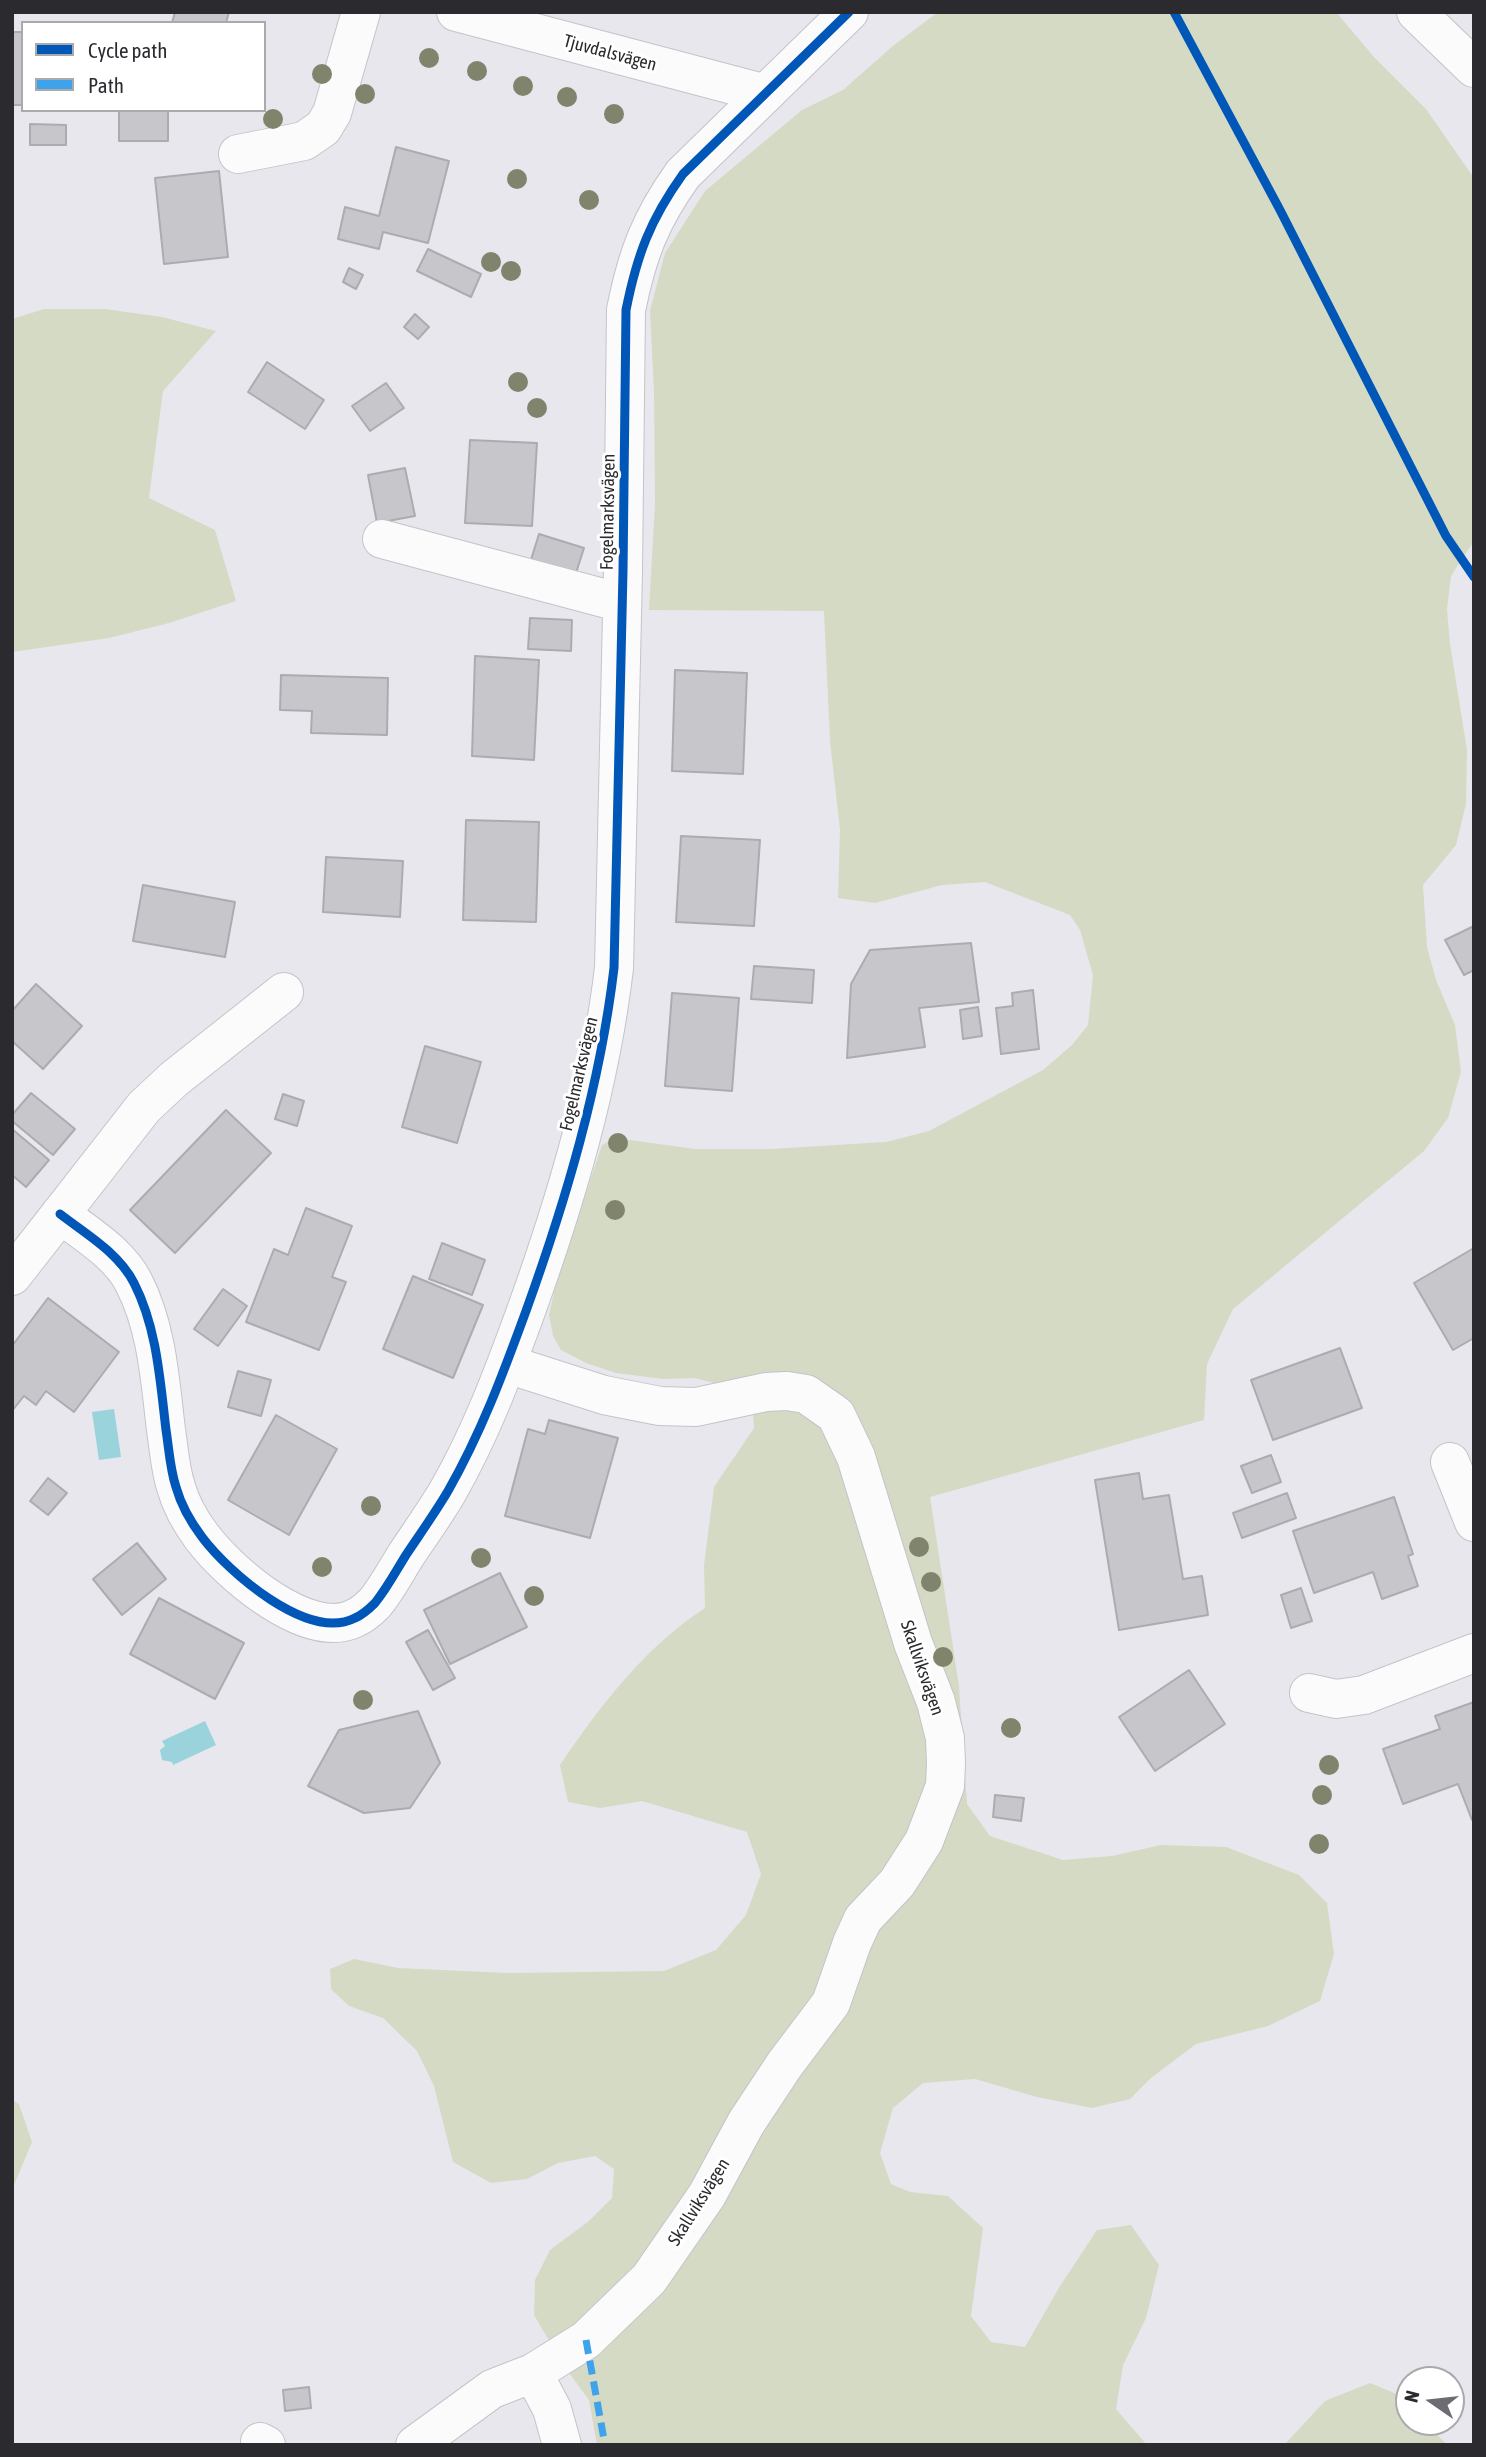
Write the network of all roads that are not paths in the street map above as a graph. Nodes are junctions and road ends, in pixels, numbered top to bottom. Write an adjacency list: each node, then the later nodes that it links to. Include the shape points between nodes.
1 (361, 12): 7 (street, via 332,113 323,128 304,141)
2 (457, 12): 6 (street, Tjuvdalsvägen)
3 (849, 12): 6 (street, Fogelmarksvägen)
4 (1416, 12): 5 (street)
5 (1474, 68)
6 (763, 93): 9 (street, Fogelmarksvägen, via 683,174 646,234 634,271 626,310)
7 (238, 154)
8 (382, 539): 9 (street)
9 (622, 603): 13 (street, Fogelmarksvägen, via 614,968 608,1016 573,1166)
10 (284, 992): 11 (street, via 144,1107)
11 (61, 1214): 12 (street); 13 (street, Fogelmarksvägen, via 113,1255 132,1278 144,1304 156,1349 175,1485 184,1511 229,1567 302,1617 337,1623 354,1619 373,1605 475,1444)
12 (12, 1276)
13 (507, 1364): 18 (street, Skallviksvägen, via 604,1395 660,1406 696,1407 787,1391 806,1394 836,1415 856,1457 913,1643 936,1702 946,1765 945,1786 925,1841 897,1883 863,1919 831,2003 746,2123 707,2196 649,2279 586,2340)
14 (1450, 1462): 15 (street)
15 (1474, 1522)
16 (1474, 1653): 17 (street, via 1364,1695 1336,1699)
17 (1308, 1693)
18 (533, 2373): 19 (street, Skallviksvägen, via 492,2389); 20 (street, via 552,2409)
19 (415, 2445)
20 (562, 2445)

